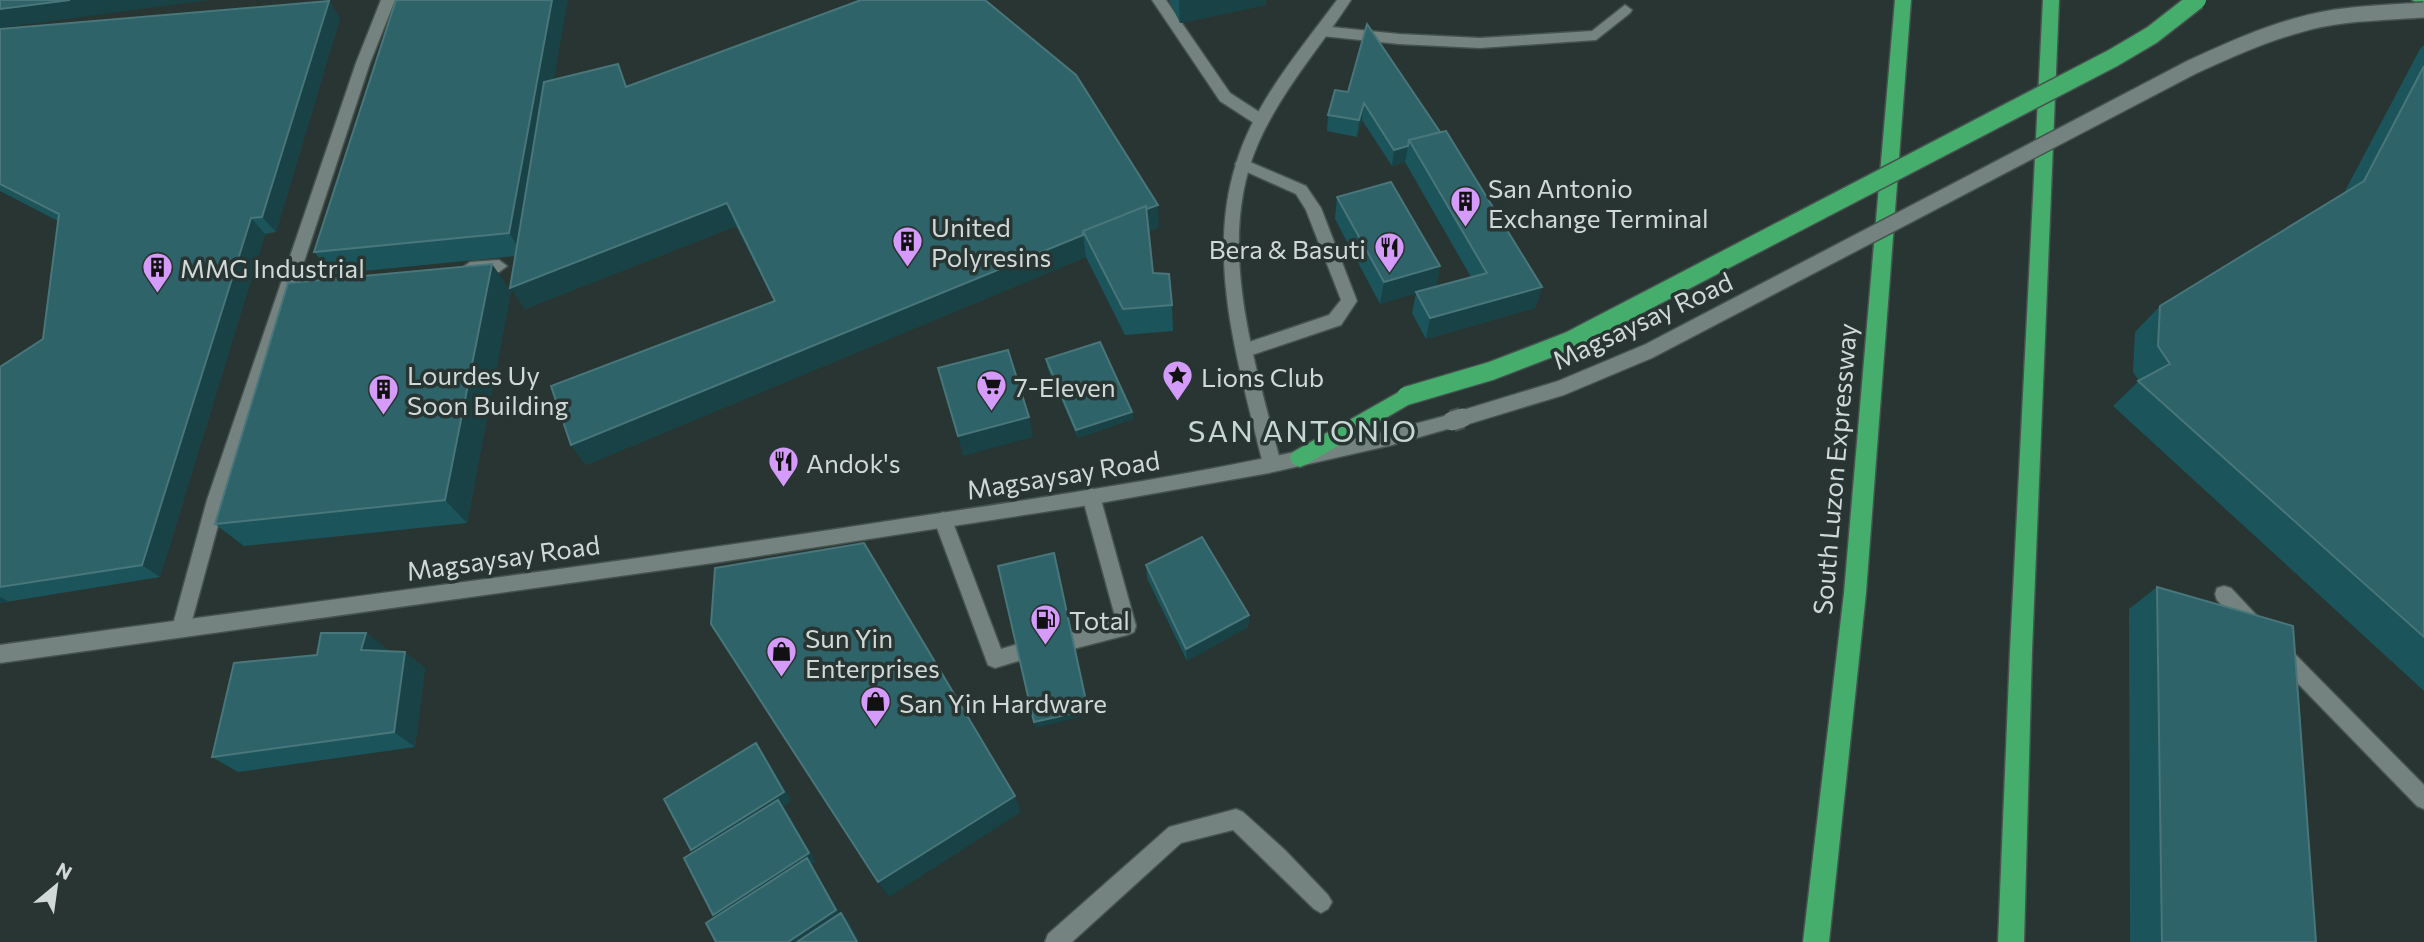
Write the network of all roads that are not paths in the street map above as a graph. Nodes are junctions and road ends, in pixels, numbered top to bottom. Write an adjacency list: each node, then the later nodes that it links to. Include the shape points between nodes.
1 (388, 0): 20 (main road, via 363,63 295,282 216,499)
2 (1159, 0): 10 (main road, via 1225,97)
3 (1343, 0): 9 (main road)
4 (1903, 0): 27 (highway, South Luzon Expressway, via 1855,593)
5 (2051, 0): 28 (highway)
6 (2197, 0): 15 (highway, bridge, via 2113,58 1619,317 1531,357 1406,396)
7 (1625, 10): 9 (main road, via 1596,35 1480,43)
8 (2424, 10): 15 (main road, Magsaysay Road, bridge, via 2341,16 2259,37 2192,67 1649,351 1561,388 1452,421)
9 (1322, 31): 10 (main road)
10 (1262, 121): 11 (main road)
11 (1243, 164): 14 (main road, via 1232,226 1239,328); 14 (main road, via 1301,190 1313,208 1349,301 1335,320)
12 (499, 266): 13 (main road)
13 (460, 269)
14 (1245, 350): 16 (main road)
15 (1300, 458): 16 (main road, Magsaysay Road)
16 (1272, 464): 17 (main road, Magsaysay Road)
17 (1091, 496): 18 (main road, Magsaysay Road); 21 (main road, via 1127,626)
18 (943, 520): 20 (main road, Magsaysay Road, via 717,556); 22 (main road, via 995,659)
19 (2224, 594): 24 (main road)
20 (181, 628): 23 (main road, Magsaysay Road)
21 (1073, 640)
22 (1018, 653)
23 (0, 654)
24 (2424, 799)
25 (1321, 902): 26 (main road, via 1236,819 1176,834)
26 (1056, 942)
27 (1816, 942)
28 (2011, 942)

